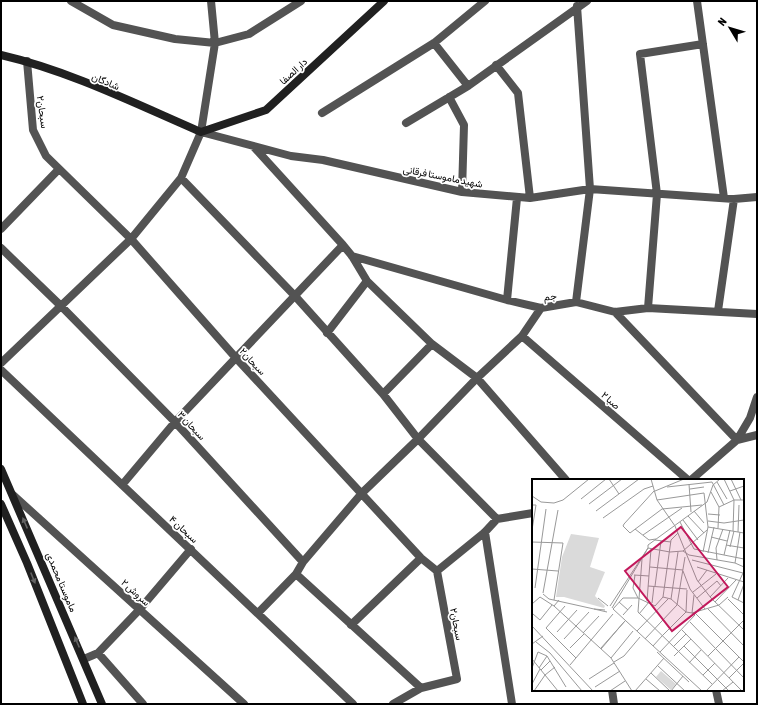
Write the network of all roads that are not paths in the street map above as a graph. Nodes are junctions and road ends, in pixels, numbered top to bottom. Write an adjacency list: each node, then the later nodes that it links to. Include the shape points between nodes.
1 (71, 1): 9 (street, via 113,25 175,39)
2 (211, 1): 9 (street)
3 (301, 1): 9 (street, via 249,34)
4 (384, 1): 19 (main road, دار الصفا, via 266,110)
5 (485, 1): 10 (street)
6 (587, 1): 8 (street)
7 (696, 1): 11 (street)
8 (577, 6): 14 (street); 23 (street)
9 (215, 43): 19 (street)
10 (434, 43): 15 (street); 17 (street)
11 (703, 44): 25 (street, via 640,54); 29 (street)
12 (1, 55): 13 (main road, شادگان)
13 (26, 61): 19 (main road, شادگان); 21 (street, سبحان۲, via 33,130 46,156)
14 (496, 65): 15 (street); 28 (street, via 518,93)
15 (468, 86): 16 (street)
16 (449, 97): 18 (street); 24 (street, via 464,125)
17 (322, 113)
18 (406, 123)
19 (201, 132): 20 (street, شهید ماموستا فرقانی); 22 (street)
20 (253, 145): 24 (street, شهید ماموستا فرقانی, via 291,156 323,160); 33 (street)
21 (59, 169): 31 (street); 32 (street, سبحان۲)
22 (180, 178): 32 (street); 37 (street)
23 (590, 189): 25 (street, شهید ماموستا فرقانی); 28 (street, شهید ماموستا فرقانی); 39 (street)
24 (462, 192): 27 (street, شهید ماموستا فرقانی)
25 (657, 194): 29 (street, شهید ماموستا فرقانی); 42 (street)
26 (757, 197): 30 (street, شهید ماموستا فرقانی)
27 (517, 198): 28 (street, شهید ماموستا فرقانی); 38 (street)
28 (530, 198)
29 (724, 198): 30 (street, شهید ماموستا فرقانی)
30 (734, 199): 43 (street)
31 (1, 229)
32 (131, 240): 40 (street); 49 (street, سبحان۲)
33 (343, 245): 35 (street); 37 (street)
34 (1, 248): 40 (street, سبحان ۳)
35 (352, 256): 36 (street); 38 (street, جم)
36 (366, 281): 46 (street); 48 (street)
37 (295, 296): 46 (street); 49 (street)
38 (507, 300): 41 (street, جم)
39 (576, 302): 41 (street, جم); 44 (street, جم)
40 (61, 306): 50 (street); 56 (street, سبحان ۳)
41 (541, 308): 47 (street)
42 (648, 308): 43 (street, جم); 44 (street, جم)
43 (718, 311): 45 (street, جم)
44 (615, 312): 59 (street)
45 (757, 314)
46 (327, 333): 53 (street)
47 (522, 336): 52 (street); 62 (street, صبا ۲)
48 (432, 344): 52 (street); 53 (street)
49 (236, 358): 56 (street); 65 (street, سبحان۲)
50 (1, 363)
51 (1, 370): 64 (street, سبحان ۴)
52 (477, 378): 58 (street); 61 (street)
53 (383, 394): 58 (street)
54 (757, 397): 55 (street)
55 (753, 418): 59 (street)
56 (176, 422): 64 (street); 73 (street, سبحان ۳)
57 (757, 435): 59 (street)
58 (418, 439): 65 (street); 69 (street)
59 (737, 440): 63 (street)
60 (1, 469): 66 (main road, ماموستا محمدی)
61 (565, 479)
62 (687, 479)
63 (692, 479)
64 (122, 485): 71 (street, سبحان ۴)
65 (362, 493): 72 (street, سبحان۲); 73 (street)
66 (13, 495): 76 (street, سروش ۲); 80 (main road, ماموستا محمدی, one-way to 66)
67 (1, 504): 84 (main road, one-way to 84)
68 (532, 513): 69 (street)
69 (497, 519): 70 (street)
70 (486, 532): 74 (street); 90 (street)
71 (191, 549): 76 (street); 77 (street, سبحان ۴)
72 (421, 558): 74 (street, سبحان۲); 78 (street)
73 (304, 562): 75 (street)
74 (437, 571): 81 (street, سبحان۲, via 457,679)
75 (296, 574): 77 (street); 78 (street)
76 (140, 609): 79 (street); 87 (street, سروش ۲)
77 (258, 613): 88 (street, سبحان ۴)
78 (351, 625): 81 (street)
79 (98, 653): 80 (street); 86 (street)
80 (84, 659): 85 (main road, ماموستا محمدی)
81 (421, 688): 89 (street)
82 (612, 691): 91 (street)
83 (716, 691): 92 (street)
84 (83, 704)
85 (102, 704)
86 (143, 704)
87 (244, 704)
88 (353, 704)
89 (393, 704)
90 (512, 704)
91 (614, 704)
92 (718, 704)

